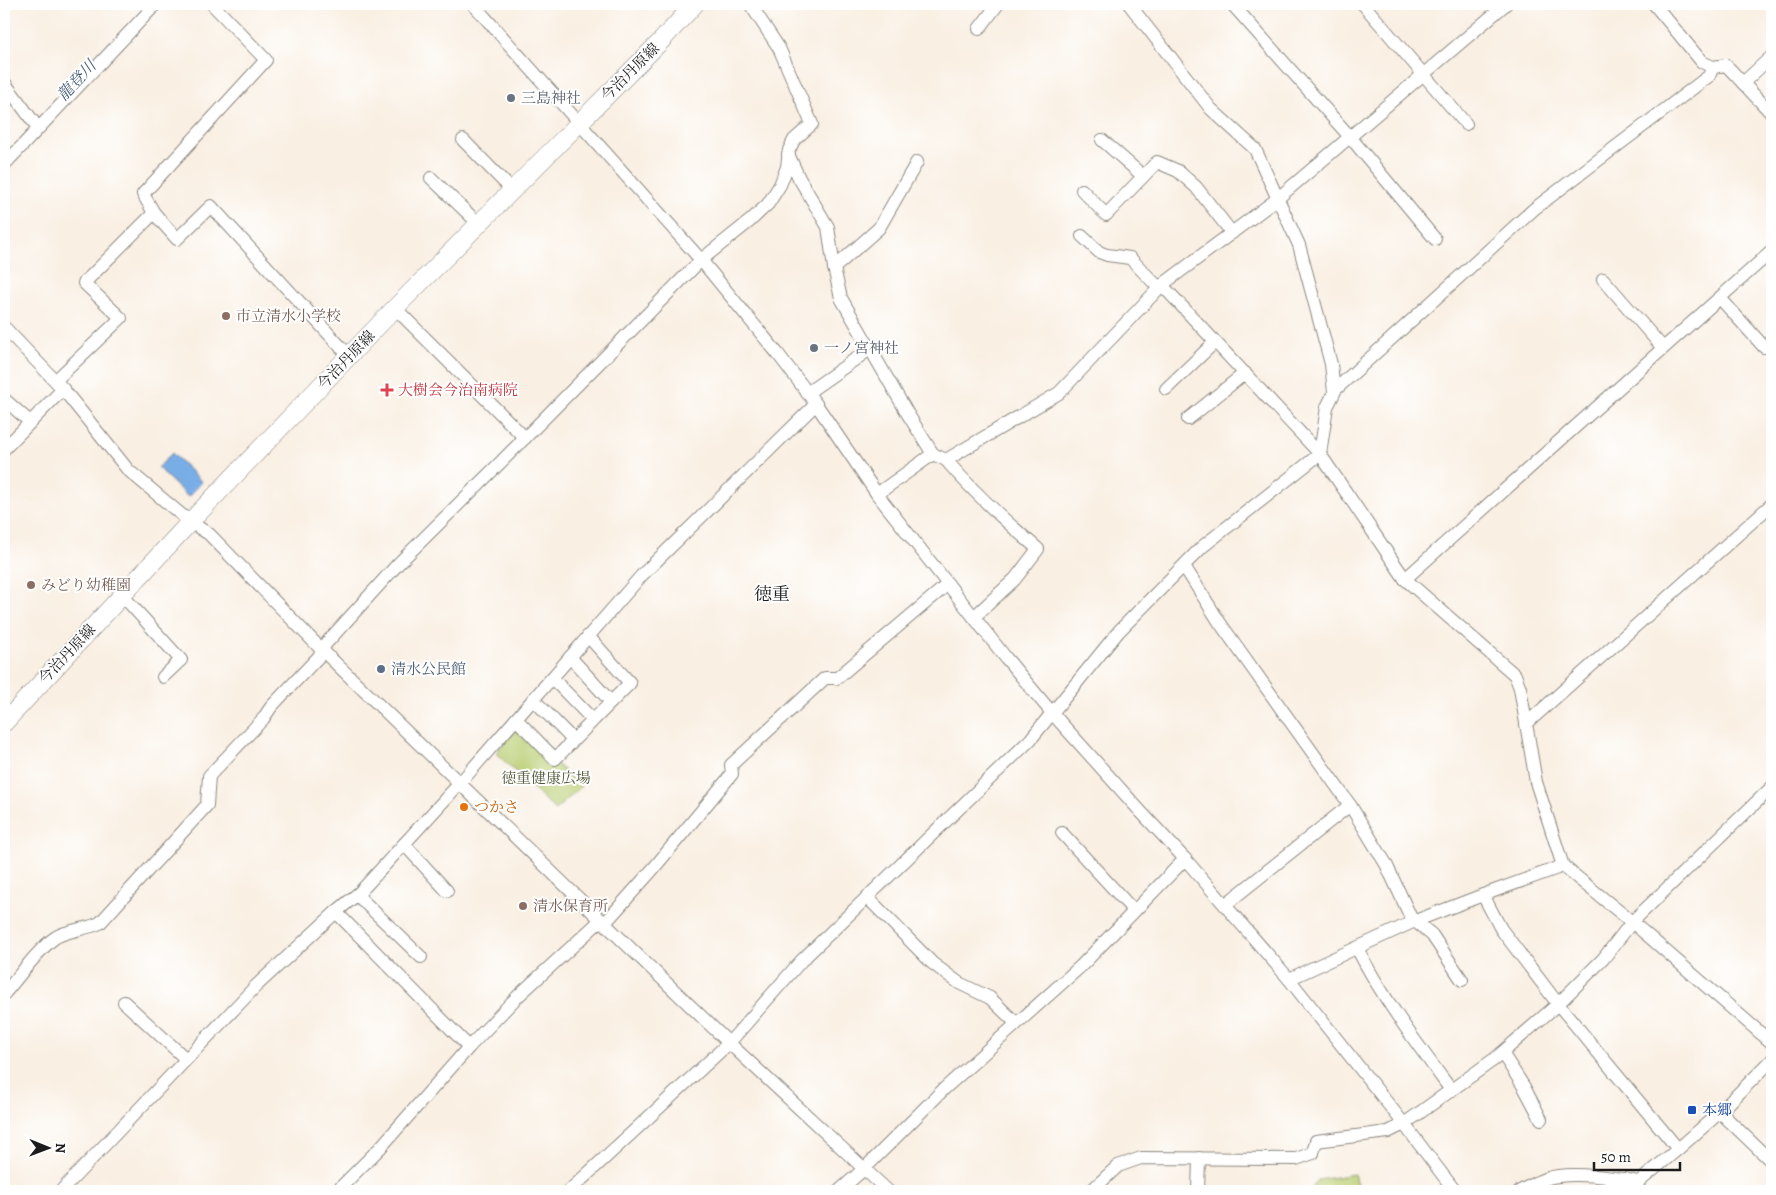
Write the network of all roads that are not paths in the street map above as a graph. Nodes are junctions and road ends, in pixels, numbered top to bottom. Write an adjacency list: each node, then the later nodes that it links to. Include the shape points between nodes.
1 (156, 4): 21 (street)
2 (212, 4): 33 (street, via 266,60 143,194)
3 (473, 4): 19 (street)
4 (694, 4): 19 (main road, 今治丹原線)
5 (750, 4): 25 (street, via 779,48 812,124 794,140)
6 (998, 4): 12 (street)
7 (1129, 4): 32 (street, via 1211,109 1255,149)
8 (1232, 4): 22 (street)
9 (1363, 4): 15 (street)
10 (1506, 4): 15 (street)
11 (1654, 4): 14 (street, via 1702,62)
12 (979, 29)
13 (1772, 56): 17 (street)
14 (1713, 67): 17 (street, via 1726,64); 55 (street, via 1709,76 1534,209)
15 (1424, 75): 20 (street); 22 (street)
16 (4, 82): 21 (street)
17 (1743, 83): 18 (street)
18 (1772, 114)
19 (579, 124): 30 (main road, 今治丹原線); 39 (street)
20 (1466, 124)
21 (38, 128): 27 (street)
22 (1351, 138): 32 (street); 37 (street)
23 (463, 140): 30 (street)
24 (1102, 140): 28 (street)
25 (788, 154): 39 (street, via 780,185 768,204); 40 (street, via 828,227)
26 (917, 162): 40 (street, via 879,228)
27 (4, 165)
28 (1143, 176): 31 (street, via 1106,215); 35 (street, via 1157,162 1178,171 1196,187)
29 (431, 178): 34 (street)
30 (512, 190): 34 (main road, 今治丹原線)
31 (1082, 190)
32 (1278, 200): 35 (street); 55 (street, via 1298,245 1331,364)
33 (154, 213): 50 (street, via 177,240 211,206); 52 (street, via 84,283 121,318)
34 (479, 224): 44 (main road, 今治丹原線)
35 (1232, 233): 42 (street)
36 (1082, 236): 42 (street, via 1099,252 1130,258)
37 (1435, 239)
38 (1772, 251): 43 (street)
39 (701, 260): 54 (street); 60 (street)
40 (834, 268): 49 (street, via 841,298)
41 (1603, 279): 48 (street)
42 (1160, 287): 46 (street); 64 (street, via 1059,393)
43 (1720, 298): 47 (street); 48 (street)
44 (395, 308): 50 (main road, 今治丹原線); 60 (street)
45 (4, 327): 52 (street)
46 (1215, 342): 51 (street); 53 (street)
47 (1764, 347)
48 (1663, 348): 69 (street)
49 (870, 349): 54 (street); 62 (street)
50 (350, 357): 67 (main road, 今治丹原線)
51 (1245, 373): 58 (street); 63 (street)
52 (59, 385): 59 (street); 67 (street, via 128,470)
53 (1166, 389)
54 (807, 392): 57 (street)
55 (1334, 392): 63 (street, via 1327,407)
56 (4, 399): 59 (street)
57 (816, 404): 65 (street); 73 (street, via 642,575)
58 (1188, 419)
59 (30, 422): 61 (street)
60 (525, 438): 74 (street, via 398,564)
61 (4, 449)
62 (933, 454): 64 (street); 65 (street)
63 (1320, 454): 68 (street, via 1202,547); 69 (street)
64 (946, 460): 72 (street, via 970,488 1038,549 1014,579)
65 (877, 494): 70 (street)
66 (1772, 504): 84 (street)
67 (190, 522): 71 (main road, 今治丹原線); 74 (street, via 208,534)
68 (1184, 566): 80 (street, via 1119,631); 88 (street, via 1220,624)
69 (1405, 579): 84 (street, via 1515,675)
70 (948, 584): 72 (street); 100 (street, via 837,678 825,678 731,765 732,774 653,869)
71 (122, 595): 76 (street, via 181,660); 83 (main road, 今治丹原線)
72 (974, 617): 80 (street)
73 (588, 636): 75 (street); 79 (street, via 630,683)
74 (323, 650): 86 (street); 107 (street, via 209,776 207,805 126,896 100,923 52,940)
75 (570, 657): 77 (street); 79 (street)
76 (163, 677)
77 (552, 678): 78 (street); 82 (street)
78 (533, 699): 81 (street); 85 (street)
79 (612, 702): 82 (street)
80 (1052, 713): 91 (street); 96 (street, via 1030,740)
81 (516, 719): 85 (street, via 554,759); 86 (street)
82 (593, 720): 85 (street)
83 (4, 723)
84 (1526, 724): 92 (street, via 1536,782)
85 (573, 740)
86 (460, 782): 90 (street); 100 (street)
87 (1772, 787): 102 (street)
88 (1350, 805): 97 (street); 101 (street, via 1386,864)
89 (1062, 833): 98 (street)
90 (404, 844): 93 (street); 94 (street)
91 (1185, 859): 97 (street); 98 (street)
92 (1563, 866): 95 (street); 102 (street)
93 (447, 891)
94 (357, 895): 99 (street); 104 (street)
95 (1483, 895): 101 (street); 109 (street, via 1501,928)
96 (867, 898): 110 (street, via 932,963 959,983 990,998); 111 (street, via 801,961)
97 (1226, 904): 105 (street)
98 (1134, 911): 110 (street, via 1081,966)
99 (336, 912): 113 (street); 115 (street, via 256,986)
100 (603, 921): 111 (street); 113 (street, via 517,997)
101 (1414, 922): 103 (street); 106 (street, via 1432,935)
102 (1632, 922): 109 (street, via 1603,959); 112 (street)
103 (1357, 948): 105 (street); 117 (street, via 1395,1014)
104 (421, 957)
105 (1289, 978): 120 (street)
106 (1462, 980)
107 (4, 994)
108 (124, 1002): 115 (street)
109 (1558, 1004): 114 (street); 121 (street)
110 (1016, 1023): 124 (street)
111 (729, 1043): 124 (street); 128 (street)
112 (1772, 1043)
113 (469, 1047): 127 (street, via 380,1148)
114 (1502, 1053): 117 (street); 119 (street)
115 (186, 1059): 126 (street)
116 (1772, 1060): 118 (street)
117 (1451, 1090): 120 (street)
118 (1720, 1112): 121 (street); 123 (street)
119 (1541, 1120)
120 (1404, 1124): 122 (street, via 1388,1132 1316,1141 1312,1153 1296,1159); 133 (street)
121 (1678, 1149): 125 (street, via 1639,1182)
122 (1199, 1158): 131 (street, via 1141,1158 1118,1166); 132 (street)
123 (1772, 1162)
124 (864, 1169): 129 (street); 130 (street)
125 (1624, 1179): 134 (street, via 1563,1175 1545,1179); 135 (street)
126 (61, 1191)
127 (337, 1191)
128 (569, 1191)
129 (839, 1191)
130 (888, 1191)
131 (1091, 1191)
132 (1198, 1191)
133 (1455, 1191)
134 (1520, 1191)
135 (1610, 1191)

